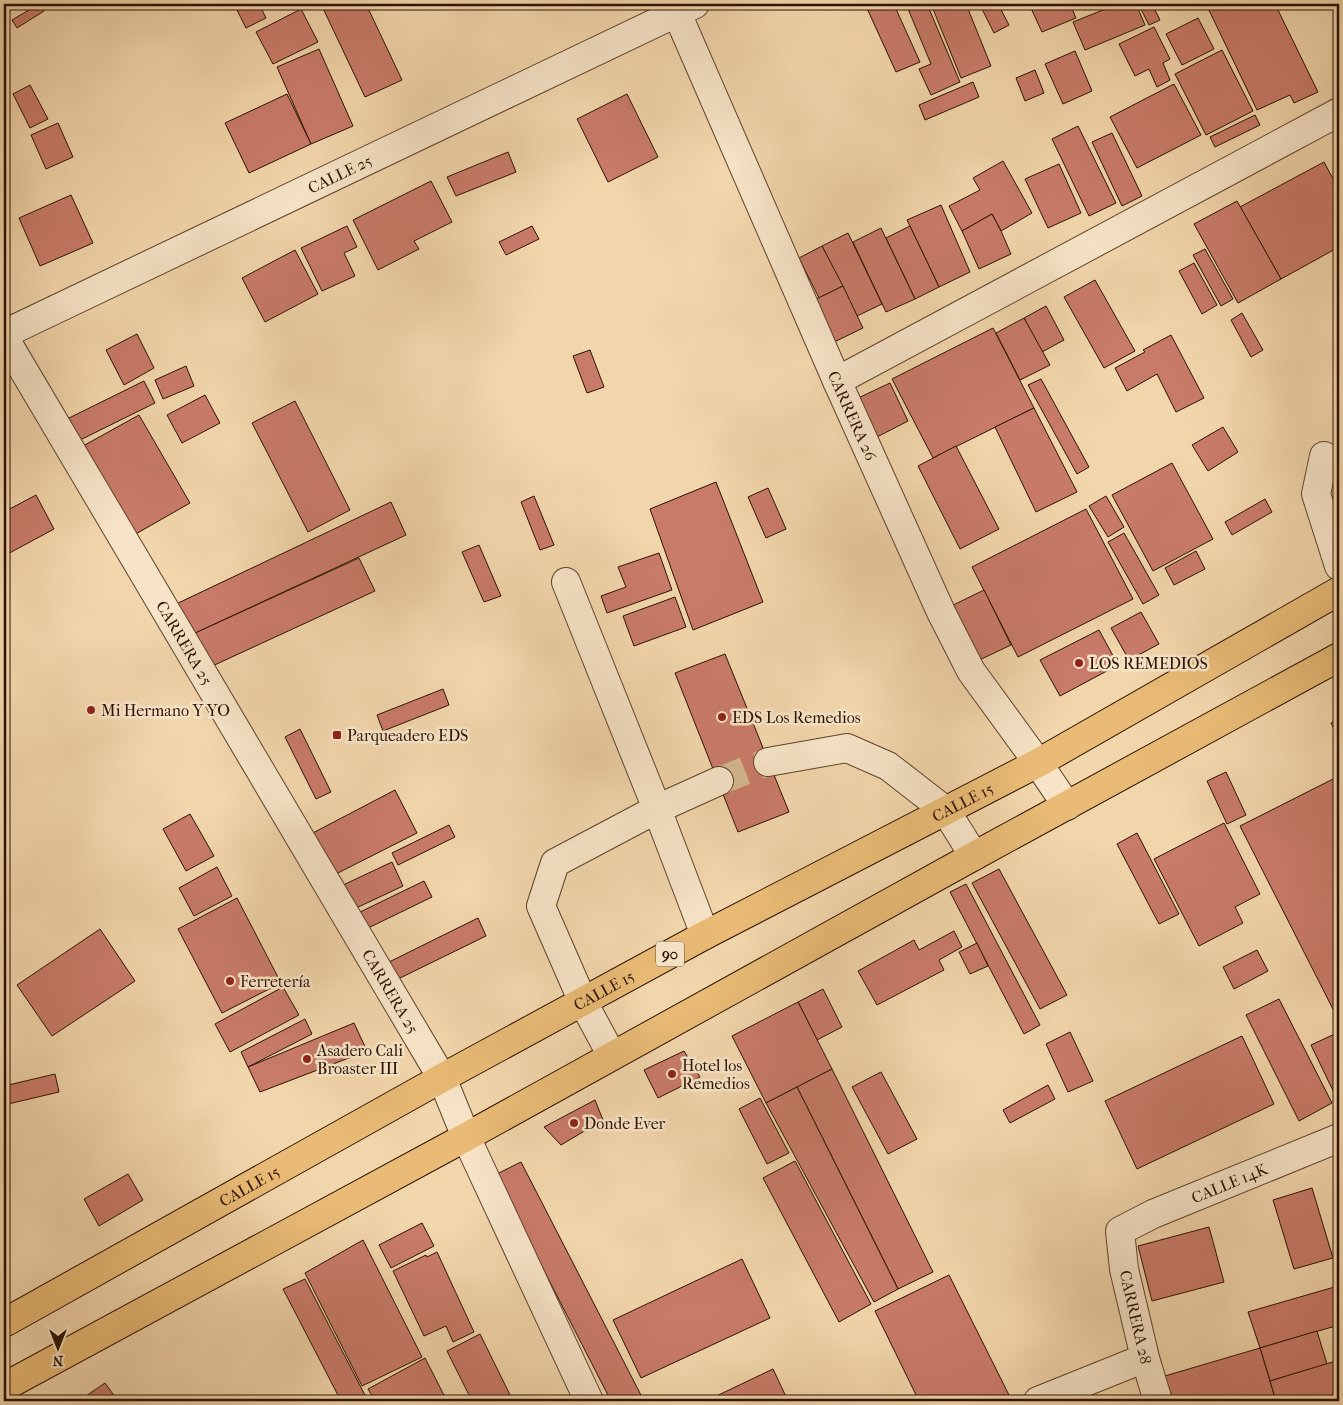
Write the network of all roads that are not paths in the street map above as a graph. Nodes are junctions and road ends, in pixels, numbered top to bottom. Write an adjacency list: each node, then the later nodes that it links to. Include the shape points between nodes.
1 (682, 6): 3 (street, CALLE 25); 4 (street, CARRERA 26)
2 (1339, 112): 4 (street)
3 (4, 336): 20 (street, CARRERA 25)
4 (837, 381): 11 (street, CARRERA 26, via 971,671)
5 (1324, 456): 6 (street, via 1316,494)
6 (1339, 566)
7 (566, 582): 14 (street)
8 (1339, 591): 11 (highway, CALLE 15 / 90)
9 (1339, 657): 13 (highway)
10 (768, 762): 15 (street, via 847,748 888,766)
11 (1038, 763): 13 (street, CARRERA 26); 15 (highway, CALLE 15 / 90)
12 (719, 781): 14 (street)
13 (1067, 806): 16 (highway)
14 (657, 809): 17 (street); 18 (street, via 555,863 541,906)
15 (946, 811): 16 (street); 17 (highway, CALLE 15 / 90)
16 (974, 856): 19 (highway)
17 (706, 935): 18 (highway, CALLE 15 / 90)
18 (583, 1002): 19 (street); 20 (highway, CALLE 15 / 90)
19 (612, 1056): 21 (highway)
20 (442, 1078): 21 (street, CARRERA 25); 24 (highway, CALLE 15 / 90)
21 (466, 1137): 26 (highway); 27 (street, CARRERA 25)
22 (1339, 1138): 23 (street, CALLE 14K, via 1153,1214)
23 (1120, 1231): 25 (street, CARRERA 28, via 1124,1269)
24 (4, 1323)
25 (1145, 1358): 28 (street); 29 (street, CARRERA 28)
26 (4, 1387)
27 (589, 1401)
28 (1038, 1401)
29 (1158, 1401)

